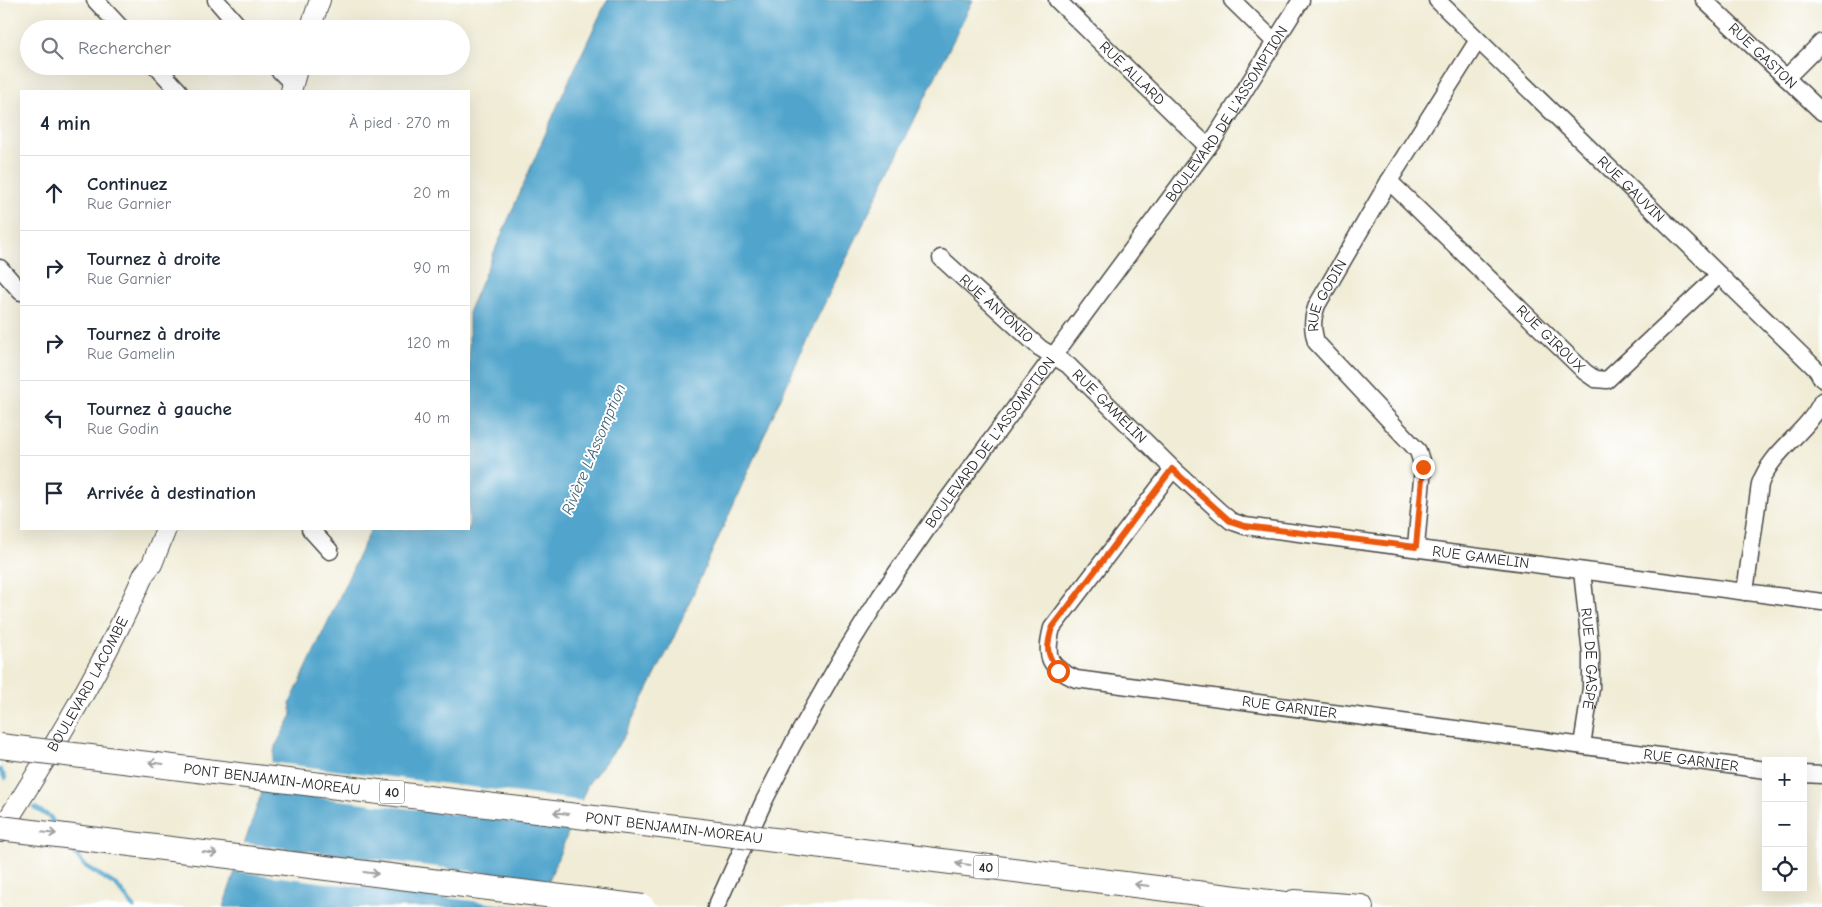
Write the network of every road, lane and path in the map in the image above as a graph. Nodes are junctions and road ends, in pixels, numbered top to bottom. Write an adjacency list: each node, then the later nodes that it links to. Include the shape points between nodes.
1 (96, 0): 9 (street)
2 (216, 0): 10 (street)
3 (320, 0): 11 (main road)
4 (1057, 0): 19 (street, RUE ALLARD)
5 (1232, 0): 13 (street)
6 (1301, 0): 13 (street, BOULEVARD DE L'ASSOMPTION)
7 (1438, 0): 12 (street, RUE GAUVIN)
8 (1704, 0): 16 (street, RUE GASTON)
9 (114, 20)
10 (233, 20)
11 (313, 20)
12 (1478, 40): 20 (street, RUE GODIN); 23 (street, RUE GAUVIN)
13 (1275, 42): 19 (street, BOULEVARD DE L'ASSOMPTION)
14 (1822, 42): 16 (street)
15 (164, 75): 17 (street)
16 (1786, 78): 18 (street, RUE GASTON)
17 (177, 90)
18 (1822, 112)
19 (1208, 147): 25 (street, BOULEVARD DE L'ASSOMPTION)
20 (1389, 181): 23 (street, RUE GIROUX, via 1595,379 1607,380); 31 (street, RUE GODIN, via 1317,305 1312,328 1316,342 1418,451 1423,467)
21 (941, 258): 25 (street, RUE ANTONIO, via 1014,326)
22 (0, 268): 24 (street)
23 (1719, 275): 26 (street, RUE GAUVIN, via 1817,370)
24 (20, 291)
25 (1054, 357): 28 (street, RUE GAMELIN, via 1068,365); 45 (street, BOULEVARD DE L'ASSOMPTION, via 913,546 854,637 781,767)
26 (1822, 380)
27 (1822, 401): 34 (street, via 1810,420 1764,472)
28 (1172, 469): 31 (street, RUE GAMELIN, via 1230,521 1245,526); 36 (street, RUE GARNIER, via 1052,628 1047,645 1048,657 1058,671 1076,680)
29 (166, 530): 42 (main road, BOULEVARD LACOMBE, via 152,564 144,574 98,670)
30 (311, 530): 32 (street)
31 (1416, 547): 33 (street, RUE GAMELIN)
32 (330, 551)
33 (1582, 571): 34 (street, RUE GAMELIN); 36 (street, RUE DE GASPÉ, via 1591,654 1591,688)
34 (1745, 592): 35 (street, RUE GAMELIN)
35 (1822, 602)
36 (1582, 745): 38 (street, RUE GARNIER)
37 (0, 746): 43 (highway, PONT BENJAMIN-MOREAU / 40, one-way to 37, bridge)
38 (1762, 769)
39 (1807, 774): 40 (street)
40 (1822, 775)
41 (0, 828): 44 (highway, one-way to 44, bridge)
42 (0, 832)
43 (1240, 898): 46 (highway, 40); 47 (highway)
44 (643, 907)
45 (716, 907)
46 (1309, 907)
47 (1360, 907)

